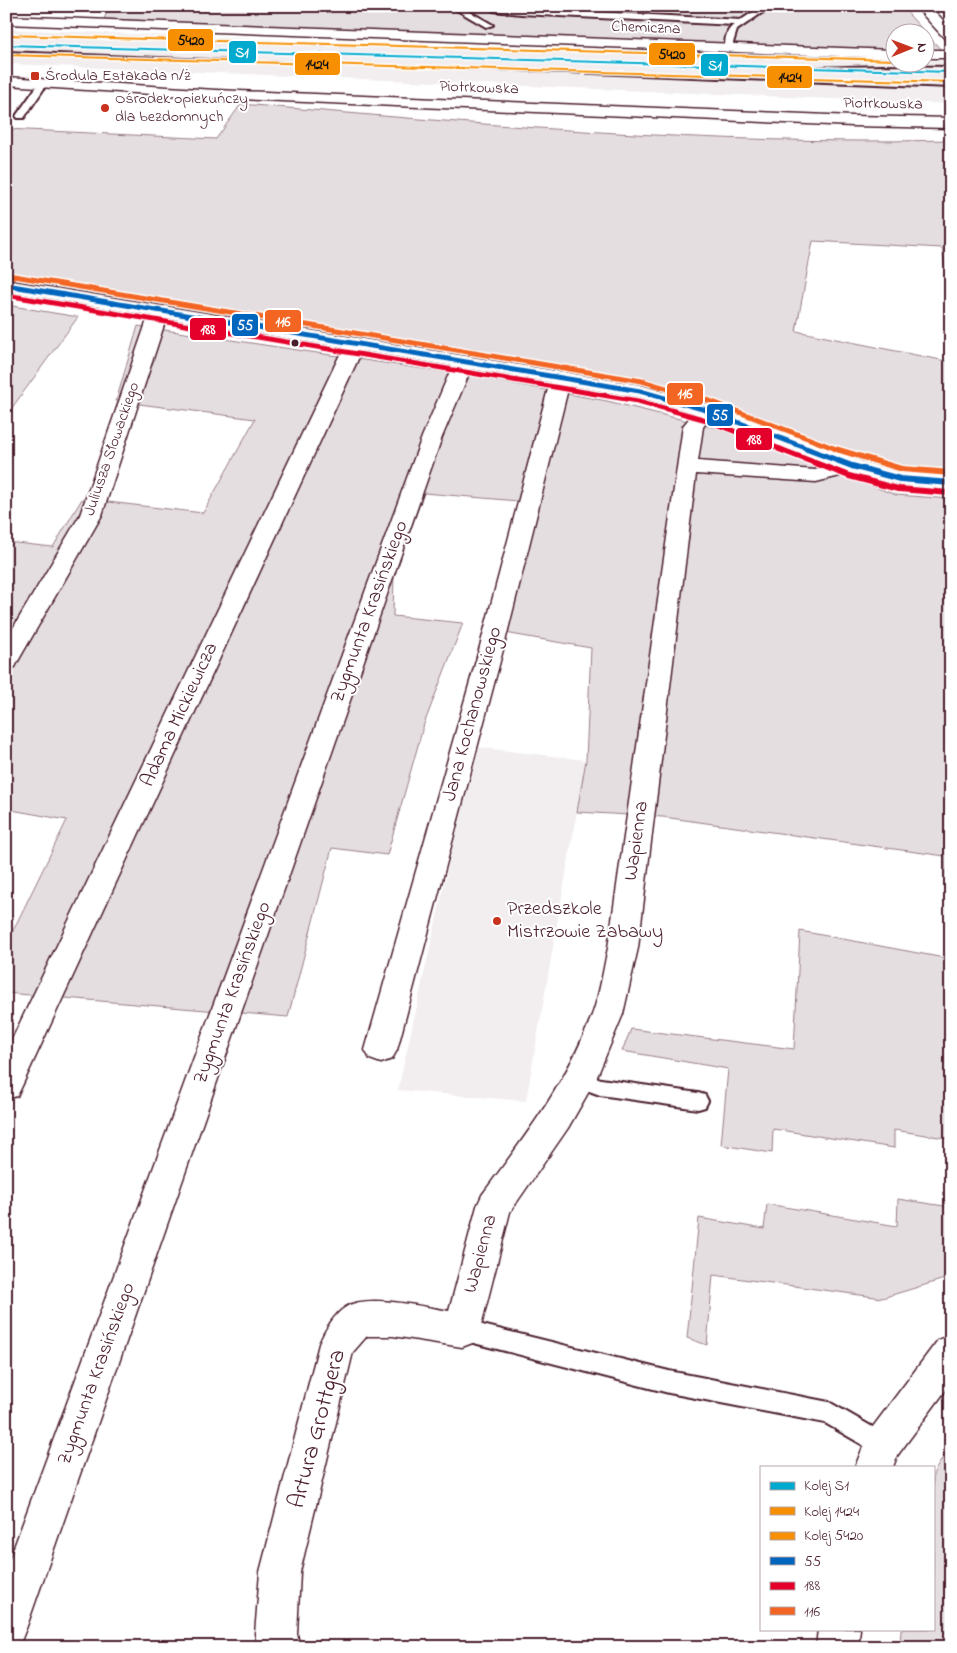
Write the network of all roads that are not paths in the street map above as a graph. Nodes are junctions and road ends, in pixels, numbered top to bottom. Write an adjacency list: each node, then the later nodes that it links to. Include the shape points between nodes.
1 (454, 6): 7 (lane)
2 (768, 6): 6 (lane)
3 (922, 6): 8 (street)
4 (493, 8): 6 (lane); 7 (lane)
5 (6, 20): 9 (street, Chemiczna, via 91,17)
6 (743, 24): 10 (lane, via 733,29)
7 (488, 25): 9 (lane)
8 (951, 37)
9 (486, 39): 10 (street, Chemiczna)
10 (730, 49): 11 (street, Chemiczna)
11 (884, 54)
12 (934, 54): 13 (street)
13 (951, 54)
14 (6, 81): 15 (street, Piotrkowska)
15 (43, 84): 16 (lane); 17 (street, Piotrkowska, via 843,121)
16 (20, 116)
17 (951, 123)
18 (6, 285): 19 (street)
19 (166, 312): 20 (street); 27 (street, Juliusza Słowackiego, via 155,323 91,515)
20 (354, 344): 21 (street); 30 (street, Adama Mickiewicza)
21 (464, 362): 22 (street); 35 (street, Zygmunta Krasińskiego, via 432,437)
22 (563, 378): 23 (street, via 640,391); 28 (street, Jana Kochanowskiego)
23 (706, 410): 24 (street); 25 (street, Wapienna, via 693,426)
24 (852, 466): 25 (street, via 816,476); 26 (street, via 900,479)
25 (686, 467): 29 (street, Wapienna, via 623,948 608,1014)
26 (951, 483)
27 (6, 661)
28 (381, 1050)
29 (580, 1079): 31 (lane, via 600,1087); 32 (street, Wapienna, via 557,1118 494,1206)
30 (6, 1086)
31 (698, 1101)
32 (462, 1330): 34 (lane, via 669,1382 829,1413); 37 (street, Artura Grottgera, via 393,1319 358,1319 337,1344 280,1572 276,1634)
33 (951, 1353): 34 (street)
34 (878, 1456)
35 (6, 1626)
36 (839, 1630): 38 (street)
37 (279, 1647)
38 (837, 1647)

